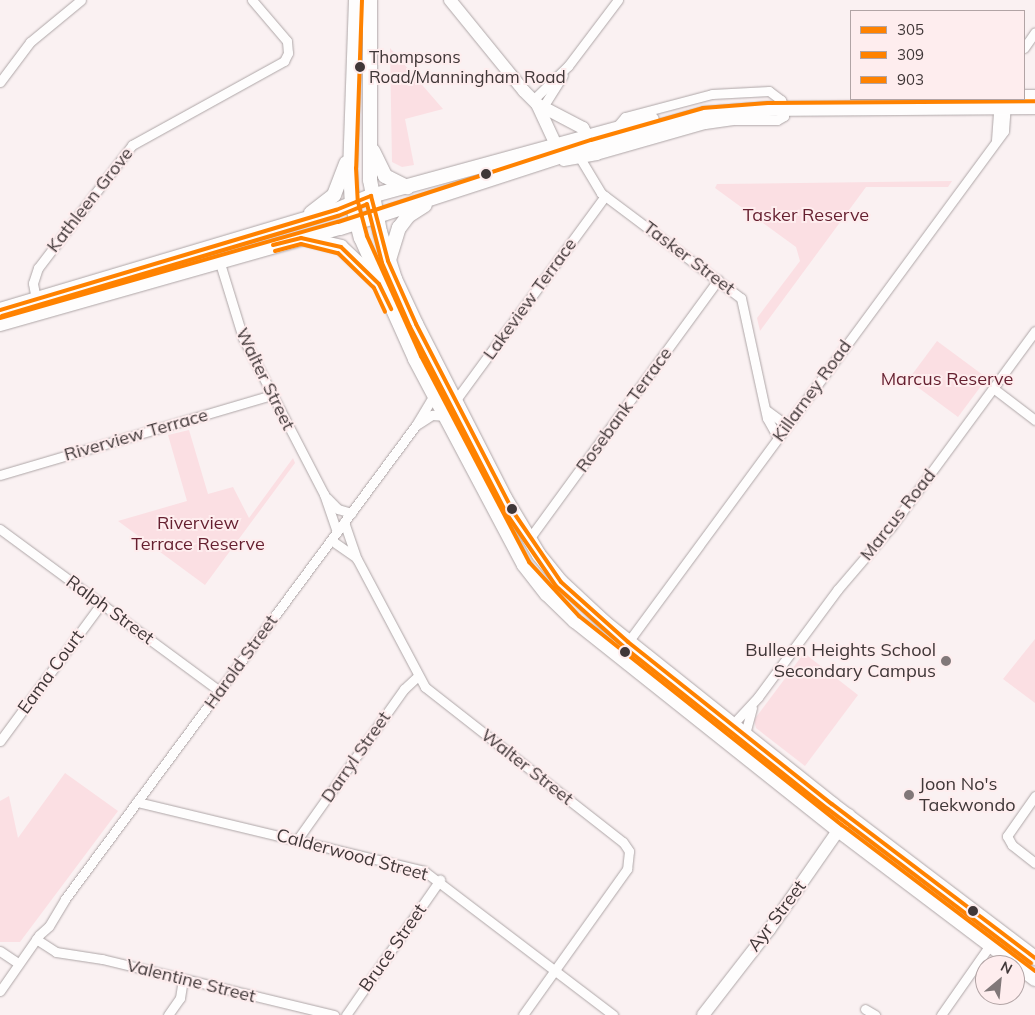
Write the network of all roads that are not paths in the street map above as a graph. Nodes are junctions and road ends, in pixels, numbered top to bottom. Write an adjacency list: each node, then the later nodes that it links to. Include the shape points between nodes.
1 (81, 0): 12 (street, via 30,42)
2 (252, 0): 37 (street, Kathleen Grove, via 286,41 288,53 280,64 132,144 38,268 33,283)
3 (356, 0): 20 (main road)
4 (370, 0): 18 (main road)
5 (442, 0): 8 (street)
6 (450, 0): 8 (street)
7 (618, 0): 11 (street)
8 (465, 22): 15 (street)
9 (1035, 32): 10 (street)
10 (1025, 47)
11 (568, 66): 15 (street); 15 (street)
12 (0, 82)
13 (865, 100): 16 (main road)
14 (1003, 103): 16 (main road); 17 (main road); 49 (street, Killarney Road, via 1006,128)
15 (539, 105): 19 (street, via 583,128); 21 (street)
16 (783, 105): 19 (main road, via 704,114); 19 (main road, via 710,104 614,130); 22 (street, via 784,116 777,120 705,124)
17 (1035, 107)
18 (368, 131): 24 (main road, via 381,171 389,179); 25 (main road)
19 (591, 141): 21 (main road)
20 (350, 143): 28 (main road); 30 (main road, via 342,178 334,195)
21 (561, 150): 23 (main road); 24 (main road)
22 (580, 158): 23 (street); 27 (street, Tasker Street)
23 (551, 162): 26 (main road)
24 (407, 187): 25 (main road)
25 (371, 196): 28 (main road); 29 (main road)
26 (443, 196): 29 (main road); 34 (main road, via 403,221 395,235)
27 (605, 196): 35 (street, Tasker Street); 44 (street, Lakeview Terrace)
28 (352, 203): 30 (main road); 31 (main road)
29 (376, 216): 31 (main road); 34 (main road)
30 (295, 222): 37 (main road)
31 (356, 222): 32 (main road); 36 (main road)
32 (302, 238): 33 (main road); 36 (main road, via 340,247)
33 (219, 260): 37 (main road); 42 (street, Walter Street, via 240,332)
34 (388, 261): 44 (main road)
35 (718, 280): 45 (street, Tasker Street, via 742,300); 57 (street, Rosebank Terrace)
36 (379, 284): 43 (main road)
37 (38, 306): 38 (main road); 39 (main road)
38 (0, 310)
39 (0, 324)
40 (1035, 331): 41 (street, Marcus Road)
41 (993, 388): 47 (street); 64 (street, Marcus Road, via 891,527 832,596)
42 (272, 395): 51 (street, Riverview Terrace); 52 (street, Walter Street)
43 (434, 395): 46 (main road); 48 (street, Harold Street)
44 (455, 401): 57 (main road)
45 (766, 410): 49 (street); 50 (street, Tasker Street, via 769,424)
46 (446, 416): 48 (street, via 427,417); 67 (main road, via 514,547 547,594 575,621)
47 (1035, 420)
48 (416, 425): 53 (street, Harold Street)
49 (787, 425): 50 (street, Killarney Road)
50 (778, 438): 61 (street, Killarney Road)
51 (0, 475)
52 (324, 494): 53 (street, Walter Street, via 338,509); 56 (street, Walter Street)
53 (351, 513): 54 (street, Harold Street)
54 (344, 522): 56 (street, Harold Street); 59 (street, Walter Street)
55 (0, 529): 60 (street, Ralph Street)
56 (337, 532): 58 (street, Harold Street)
57 (529, 539): 61 (main road, via 573,595)
58 (331, 540): 59 (street, Walter Street, via 348,549); 63 (street, Harold Street)
59 (357, 559): 62 (street, Walter Street)
60 (101, 604): 63 (street, Ralph Street); 68 (street, Eama Court)
61 (628, 642): 65 (main road)
62 (418, 676): 73 (street, Darryl Street, via 404,689); 82 (street, Walter Street, via 430,692 623,842 629,851 627,868)
63 (220, 691): 70 (street, Harold Street)
64 (758, 697): 65 (street, Marcus Road); 66 (street, Marcus Road, via 748,716)
65 (734, 724): 66 (main road); 67 (street, Marcus Road)
66 (745, 734): 71 (main road)
67 (727, 740): 72 (main road)
68 (0, 741)
69 (1035, 796): 74 (street, via 1007,839)
70 (137, 802): 73 (street, Calderwood Street); 76 (street, Harold Street, via 65,899 49,926)
71 (848, 815): 72 (street, Ayr Street); 80 (main road)
72 (838, 830): 77 (main road); 93 (street, Ayr Street, via 769,930 739,964)
73 (297, 840): 75 (street, Calderwood Street, via 419,869)
74 (1035, 863)
75 (440, 880): 82 (street, Calderwood Street); 90 (street, Bruce Street)
76 (36, 939): 81 (street, Harold Street); 83 (street, Valentine Street, via 53,951)
77 (990, 945): 84 (main road); 95 (street)
78 (0, 951): 81 (street)
79 (0, 957): 81 (street)
80 (1035, 958)
81 (14, 968): 85 (street, Harold Street); 86 (street, Harold Street)
82 (555, 970): 91 (street); 92 (street, Calderwood Street)
83 (183, 979): 88 (street, via 180,998); 89 (street, Valentine Street)
84 (1035, 979)
85 (0, 982)
86 (0, 991)
87 (865, 1008): 94 (street)
88 (168, 1015)
89 (334, 1015)
90 (346, 1015)
91 (523, 1015)
92 (613, 1015)
93 (703, 1015)
94 (874, 1015)
95 (941, 1015)

